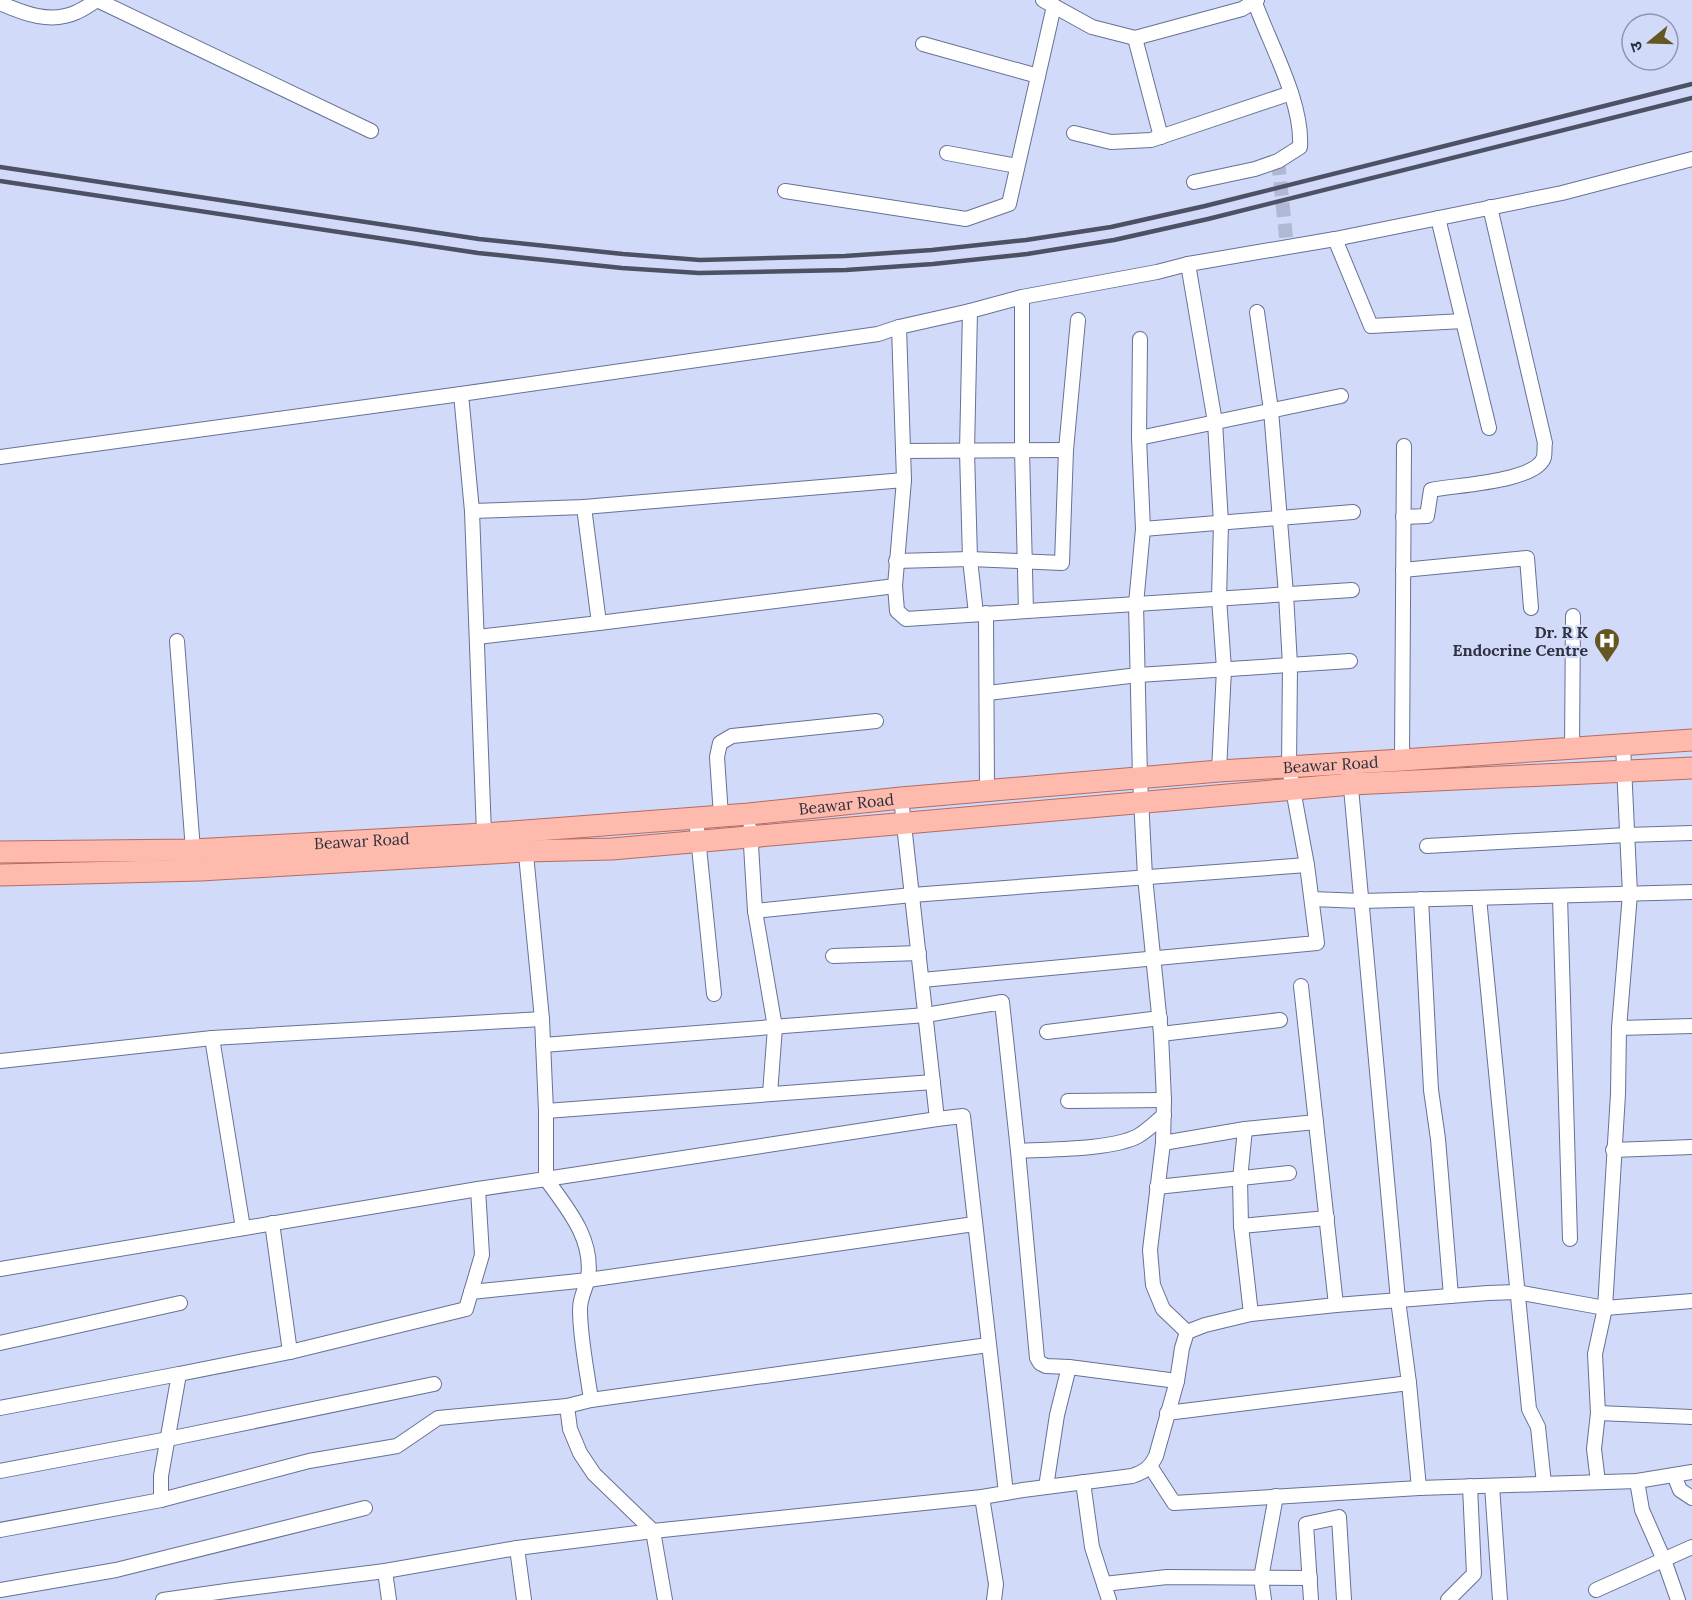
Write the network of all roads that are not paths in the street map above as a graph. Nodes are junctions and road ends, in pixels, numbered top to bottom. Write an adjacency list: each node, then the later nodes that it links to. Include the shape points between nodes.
1 (1255, 1): 4 (street, via 1242,9); 7 (street)
2 (0, 3): 8 (street, via 50,19 76,13 97,0)
3 (1048, 3): 4 (street, via 1092,27); 6 (street)
4 (1135, 38): 10 (street)
5 (923, 44): 6 (street)
6 (1038, 76): 13 (street)
7 (1291, 93): 10 (street); 14 (street, via 1301,133 1300,147 1255,169)
8 (371, 131)
9 (1074, 133): 10 (street, via 1111,142)
10 (1161, 137)
11 (947, 153): 13 (street)
12 (1692, 159): 16 (street, via 1562,193)
13 (1017, 166): 15 (street, via 1009,204 966,219)
14 (1194, 182)
15 (785, 191)
16 (1490, 207): 17 (street); 43 (street, via 1545,443 1544,458 1527,473 1431,490 1427,516)
17 (1438, 218): 18 (street); 24 (street)
18 (1335, 239): 19 (street); 24 (street, via 1371,326)
19 (1188, 264): 20 (street); 30 (street)
20 (1022, 297): 21 (street); 34 (street)
21 (970, 311): 25 (street); 37 (street)
22 (1257, 312): 29 (street)
23 (1077, 320): 35 (street)
24 (1463, 321): 31 (street)
25 (899, 327): 27 (street); 36 (street)
26 (1140, 339): 32 (street)
27 (461, 394): 38 (street); 41 (street)
28 (1341, 396): 29 (street)
29 (1271, 410): 30 (street); 44 (street)
30 (1215, 422): 32 (street); 45 (street)
31 (1489, 428)
32 (1139, 438): 46 (street)
33 (1404, 446): 43 (street)
34 (1022, 450): 35 (street); 37 (street); 49 (street)
35 (1066, 450): 49 (street, via 1062,564)
36 (903, 451): 37 (street); 39 (street)
37 (967, 451): 47 (street)
38 (0, 457)
39 (904, 480): 40 (street); 48 (street)
40 (584, 507): 41 (street); 60 (street)
41 (472, 511): 61 (street)
42 (1353, 512): 44 (street)
43 (1403, 517): 50 (street)
44 (1280, 518): 45 (street); 53 (street)
45 (1221, 523): 46 (street); 54 (street)
46 (1143, 529): 55 (street)
47 (970, 559): 48 (street); 49 (street); 58 (street)
48 (896, 561): 51 (street)
49 (1024, 561): 57 (street)
50 (1403, 570): 56 (street, via 1527,558); 72 (street)
51 (895, 586): 58 (street, via 897,611 906,619); 60 (street)
52 (1352, 590): 53 (street)
53 (1286, 594): 54 (street); 64 (street)
54 (1219, 598): 55 (street); 65 (street)
55 (1136, 604): 57 (street); 66 (street)
56 (1531, 608)
57 (1026, 611): 58 (street)
58 (981, 613): 67 (street)
59 (1573, 616): 71 (street)
60 (599, 622): 61 (street)
61 (477, 637): 88 (street)
62 (177, 641): 94 (street)
63 (1350, 661): 64 (street)
64 (1290, 665): 65 (street); 73 (street)
65 (1224, 669): 66 (street); 75 (street)
66 (1138, 675): 67 (street); 78 (street)
67 (988, 693): 80 (street)
68 (876, 721): 84 (street, via 732,736 720,743 717,757)
69 (1692, 740): 70 (main road, Beawar Road)
70 (1623, 745): 71 (main road, Beawar Road); 76 (street)
71 (1572, 748): 72 (main road, Beawar Road)
72 (1402, 760): 77 (main road, Beawar Road)
73 (1289, 768): 75 (main road, Beawar Road); 77 (main road, Beawar Road); 79 (street)
74 (1692, 768): 76 (main road, Beawar Road)
75 (1220, 771): 78 (main road, Beawar Road)
76 (1624, 772): 77 (main road, Beawar Road); 89 (street)
77 (1350, 773): 79 (main road, Beawar Road); 106 (street)
78 (1140, 778): 80 (main road, Beawar Road); 82 (street)
79 (1293, 789): 82 (main road, Beawar Road); 96 (street)
80 (987, 791): 81 (main road, Beawar Road)
81 (901, 798): 83 (main road, Beawar Road); 86 (street)
82 (1142, 802): 86 (main road, Beawar Road); 98 (street)
83 (749, 814): 84 (main road, Beawar Road); 90 (street)
84 (721, 816): 85 (main road, Beawar Road)
85 (696, 818): 91 (main road, Beawar Road); 92 (street)
86 (904, 824): 90 (main road, Beawar Road); 101 (street)
87 (1692, 833): 89 (street)
88 (484, 834): 91 (main road, Beawar Road); 94 (main road, Beawar Road)
89 (1627, 835): 93 (street); 100 (street)
90 (750, 837): 92 (main road, Beawar Road); 107 (street)
91 (525, 841): 92 (main road, Beawar Road, via 612,849); 97 (main road, Beawar Road, via 201,870); 116 (street)
92 (700, 842): 113 (street)
93 (1427, 846)
94 (193, 850): 95 (main road, Beawar Road)
95 (0, 852)
96 (1307, 865): 98 (street); 104 (street)
97 (0, 875)
98 (1145, 877): 101 (street); 110 (street)
99 (1692, 892): 100 (street)
100 (1630, 894): 102 (street); 120 (street)
101 (912, 895): 107 (street); 108 (street)
102 (1560, 896): 103 (street); 148 (street)
103 (1479, 898): 105 (street); 152 (street)
104 (1312, 899): 106 (street); 110 (street, via 1317,943)
105 (1421, 899): 106 (street); 153 (street, via 1431,1090)
106 (1362, 901): 154 (street)
107 (755, 911): 119 (street)
108 (919, 953): 109 (street); 111 (street)
109 (833, 956)
110 (1154, 959): 111 (street); 115 (street)
111 (922, 980): 114 (street)
112 (1301, 986): 132 (street)
113 (714, 994)
114 (926, 1015): 119 (street); 126 (street); 137 (street, via 1002,1002)
115 (1160, 1018): 121 (street); 122 (street)
116 (542, 1019): 123 (street); 124 (street)
117 (1280, 1020): 122 (street)
118 (1692, 1026): 120 (street)
119 (775, 1027): 124 (street); 127 (street)
120 (1619, 1028): 136 (street)
121 (1047, 1032)
122 (1161, 1034): 128 (street)
123 (212, 1038): 125 (street); 147 (street)
124 (543, 1045): 130 (street)
125 (0, 1061)
126 (933, 1082): 127 (street); 131 (street)
127 (770, 1094): 130 (street)
128 (1164, 1100): 129 (street); 133 (street)
129 (1068, 1101)
130 (546, 1111): 139 (street)
131 (937, 1119): 139 (street); 145 (street, via 963,1116)
132 (1316, 1122): 134 (street); 143 (street)
133 (1164, 1129): 134 (street); 137 (street, via 1124,1142); 141 (street)
134 (1245, 1130): 140 (street)
135 (1692, 1147): 136 (street)
136 (1614, 1150): 158 (street)
137 (1018, 1151): 164 (street, via 1037,1358 1040,1363)
138 (1289, 1173): 140 (street)
139 (546, 1179): 142 (street); 150 (street, via 584,1238)
140 (1240, 1179): 141 (street); 146 (street)
141 (1157, 1187): 160 (street, via 1150,1250 1153,1285 1163,1309)
142 (478, 1189): 144 (street); 151 (street, via 482,1255)
143 (1326, 1218): 146 (street); 157 (street)
144 (272, 1224): 147 (street); 163 (street)
145 (974, 1224): 150 (street); 162 (street)
146 (1241, 1226): 159 (street)
147 (243, 1228): 149 (street)
148 (1570, 1239)
149 (0, 1269)
150 (588, 1280): 151 (street); 169 (street, via 580,1307)
151 (471, 1292): 163 (street, via 466,1309)
152 (1517, 1292): 153 (street); 158 (street); 183 (street, via 1529,1409 1538,1427)
153 (1451, 1296): 154 (street)
154 (1398, 1300): 157 (street); 167 (street)
155 (1692, 1301): 158 (street)
156 (180, 1303): 161 (street)
157 (1336, 1305): 159 (street)
158 (1605, 1308): 173 (street, via 1594,1354)
159 (1251, 1314): 160 (street)
160 (1187, 1332): 166 (street)
161 (0, 1344)
162 (988, 1345): 169 (street); 188 (street)
163 (290, 1352): 165 (street)
164 (1058, 1366): 166 (street); 186 (street, via 1057,1415)
165 (179, 1374): 171 (street); 175 (street)
166 (1177, 1381): 172 (street)
167 (1409, 1383): 172 (street); 187 (street)
168 (434, 1384): 175 (street)
169 (591, 1400): 170 (street)
170 (567, 1406): 192 (street, via 438,1418 398,1446 309,1461); 195 (street, via 570,1429 580,1454 594,1474)
171 (0, 1408)
172 (1167, 1413): 176 (street)
173 (1598, 1413): 174 (street); 182 (street, via 1594,1449)
174 (1692, 1417)
175 (168, 1439): 177 (street); 192 (street)
176 (1150, 1466): 181 (street, via 1132,1476); 189 (street, via 1174,1503)
177 (0, 1472)
178 (1692, 1472): 179 (street)
179 (1674, 1475): 180 (street); 191 (street, via 1680,1490)
180 (1637, 1481): 182 (street); 198 (street, via 1642,1510)
181 (1083, 1482): 186 (street); 202 (street, via 1092,1546)
182 (1598, 1482): 183 (street)
183 (1544, 1484): 185 (street)
184 (1470, 1486): 185 (street); 187 (street); 214 (street, via 1474,1574)
185 (1492, 1486): 215 (street)
186 (1046, 1487): 188 (street)
187 (1419, 1488): 189 (street)
188 (1006, 1493): 190 (street)
189 (1276, 1496): 200 (street)
190 (982, 1497): 195 (street); 209 (street, via 996,1584)
191 (1692, 1498)
192 (161, 1500): 194 (street)
193 (365, 1508): 203 (street, via 116,1570)
194 (0, 1530)
195 (653, 1531): 197 (street); 208 (street)
196 (1692, 1547): 198 (street)
197 (517, 1548): 199 (street); 207 (street)
198 (1664, 1560): 204 (street); 216 (street)
199 (385, 1571): 205 (street); 206 (street)
200 (1261, 1578): 201 (street); 202 (street, via 1167,1577); 211 (street)
201 (1310, 1578): 212 (street); 213 (street, via 1306,1524 1339,1517)
202 (1104, 1584): 210 (street)
203 (0, 1590)
204 (1596, 1590)
205 (163, 1600)
206 (389, 1600)
207 (524, 1600)
208 (665, 1600)
209 (994, 1600)
210 (1109, 1600)
211 (1263, 1600)
212 (1311, 1600)
213 (1344, 1600)
214 (1448, 1600)
215 (1500, 1600)
216 (1678, 1600)

